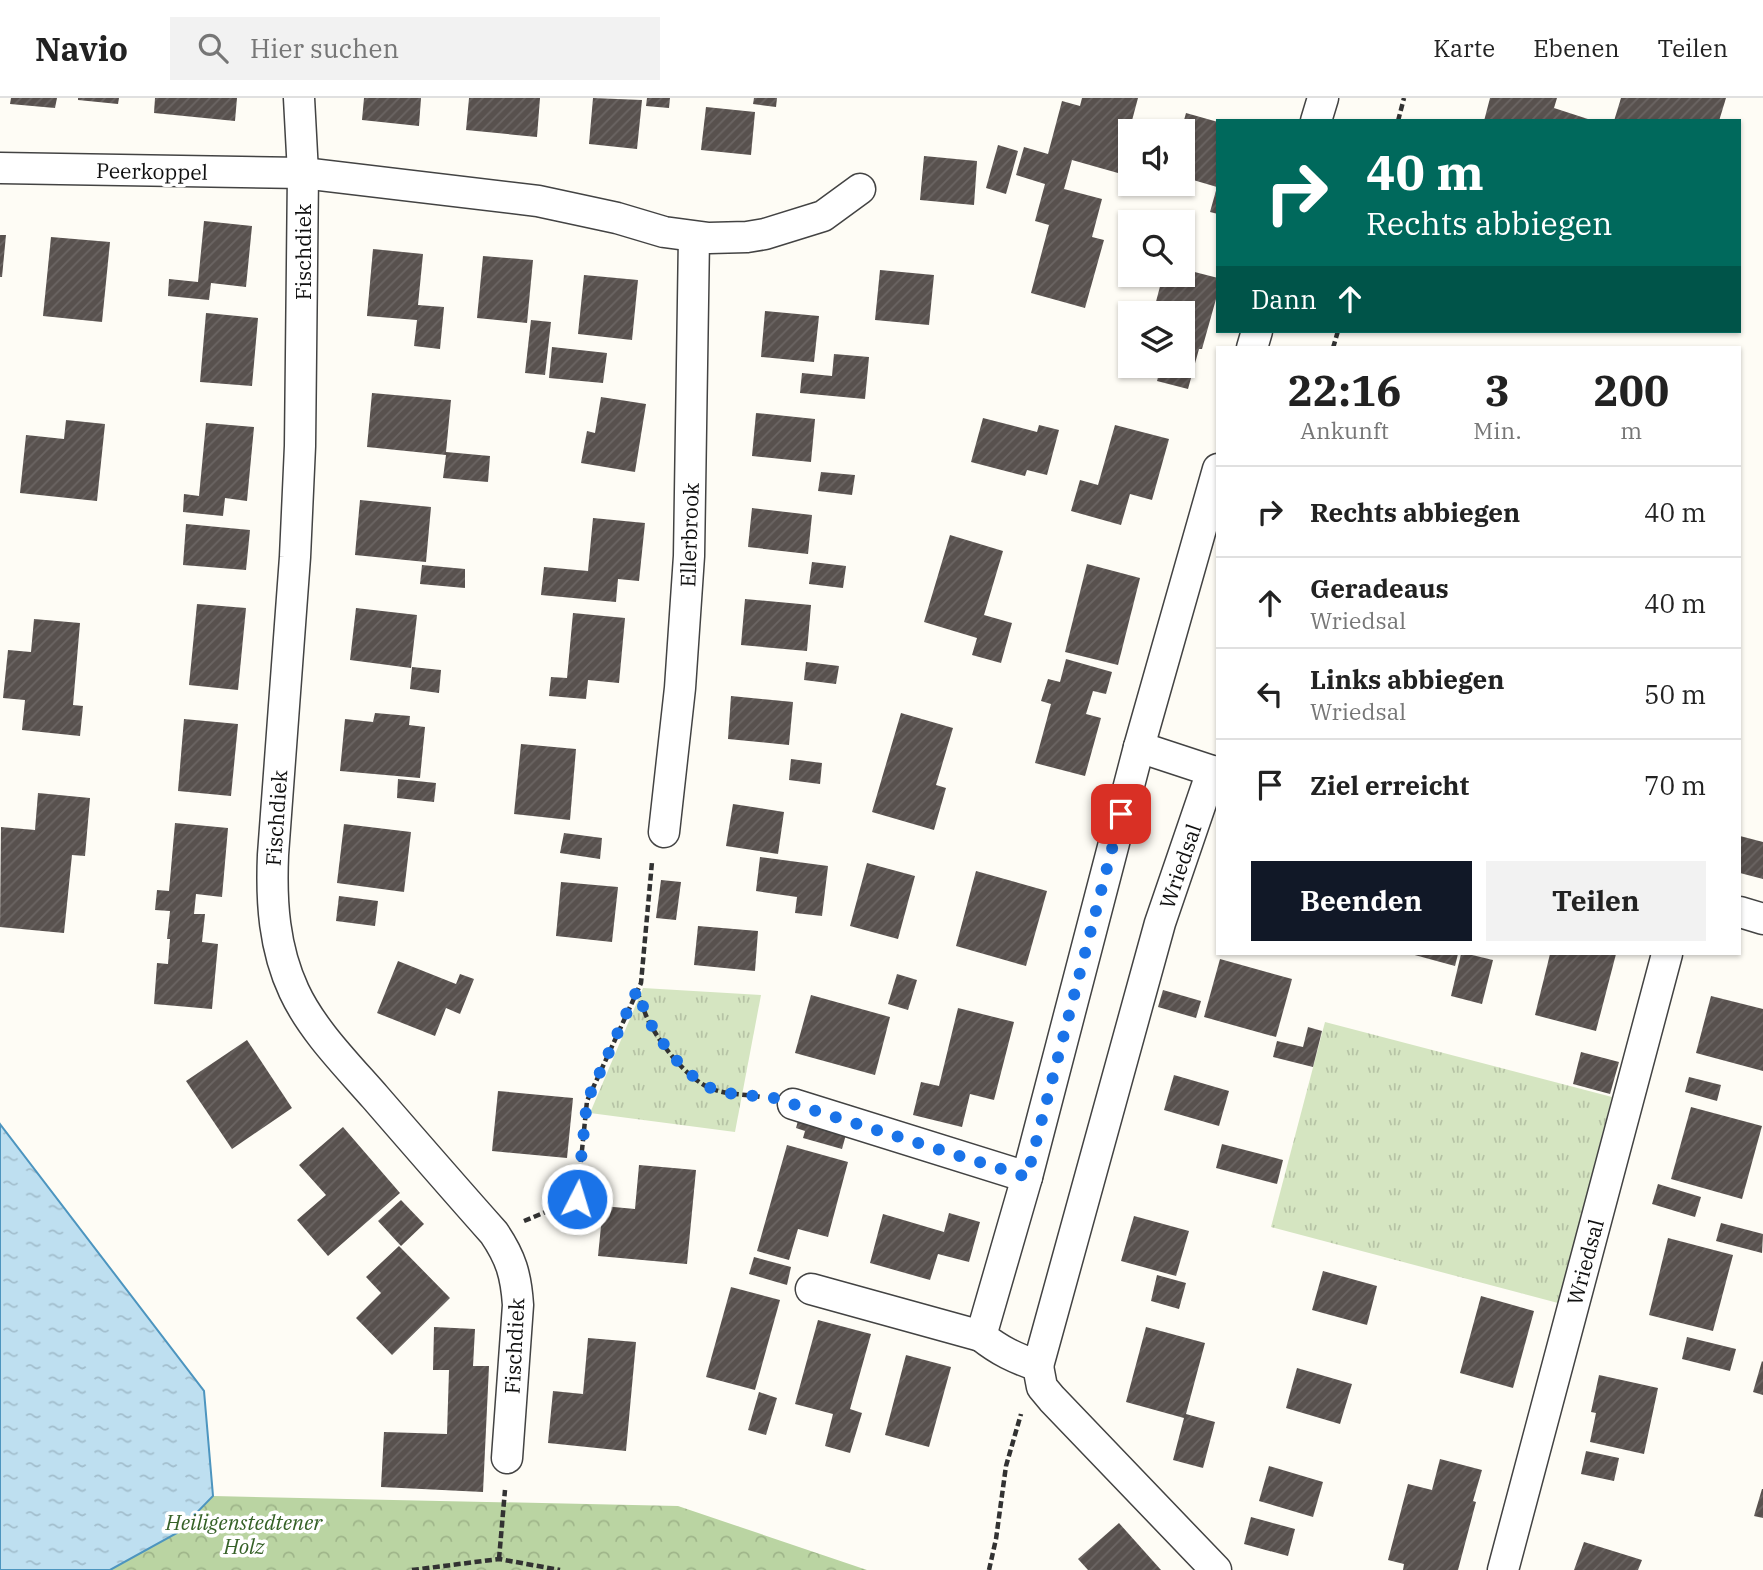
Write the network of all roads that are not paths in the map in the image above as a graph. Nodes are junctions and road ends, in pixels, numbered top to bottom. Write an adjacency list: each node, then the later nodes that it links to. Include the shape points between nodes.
1 (299, 98): 5 (street, Fischdiek)
2 (1323, 98): 3 (street)
3 (1317, 119)
4 (0, 168): 5 (street, Peerkoppel)
5 (303, 173): 7 (street, via 538,201); 20 (street, Fischdiek, via 300,446 272,866 276,934 294,991 309,1016 494,1233 510,1259 519,1306)
6 (860, 188): 7 (street, via 823,216 777,230 747,237)
7 (694, 237): 11 (street, Ellerbrook, via 689,556)
8 (1216, 475): 9 (street)
9 (1139, 747): 10 (street, Wriedsal); 16 (street)
10 (1215, 772): 19 (street, Wriedsal, via 1160,923)
11 (664, 832)
12 (1741, 912): 13 (street)
13 (1763, 919)
14 (1667, 955): 22 (street, Wriedsal)
15 (793, 1104): 16 (street)
16 (1027, 1177): 18 (street)
17 (811, 1289): 18 (street)
18 (981, 1336): 19 (street)
19 (1040, 1377): 21 (street, via 1052,1399)
20 (508, 1458)
21 (1216, 1570)
22 (1503, 1570)

